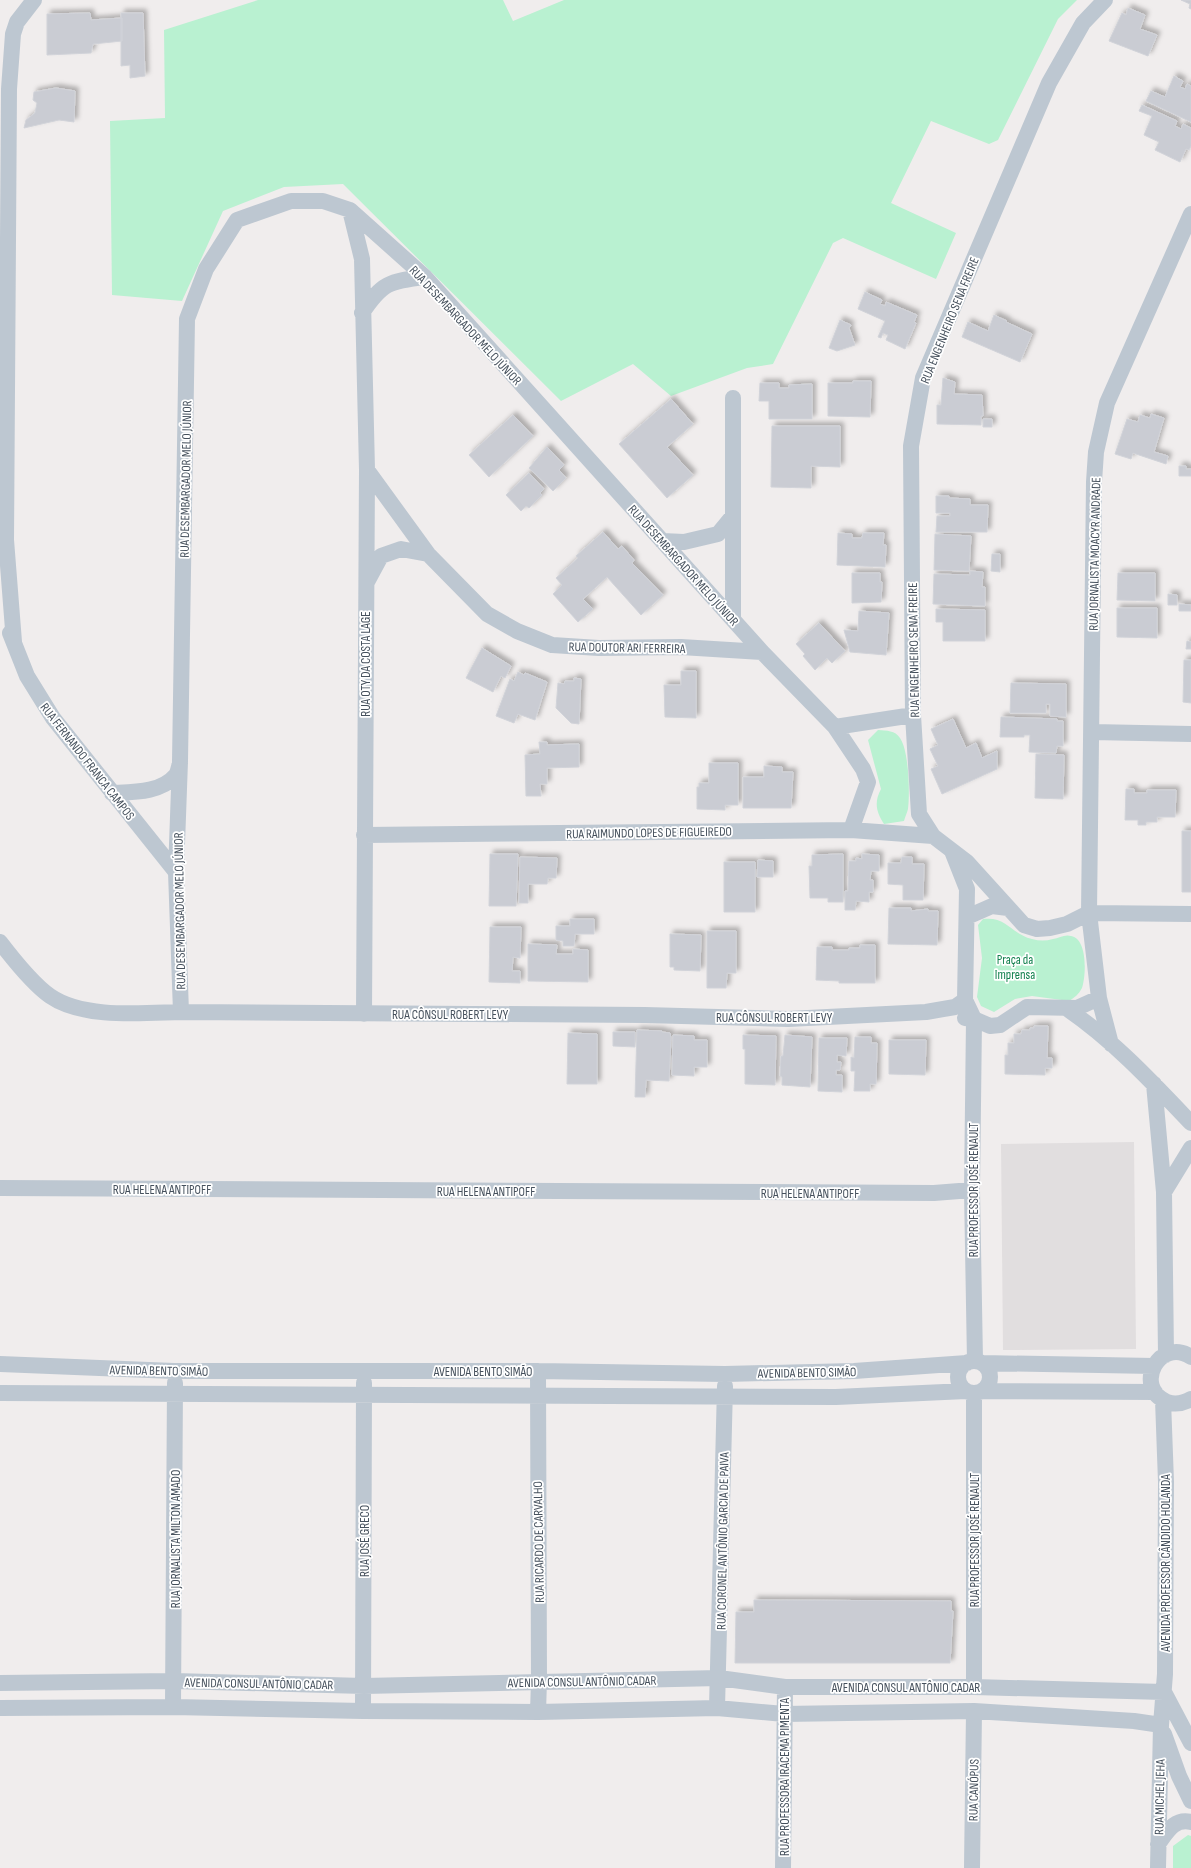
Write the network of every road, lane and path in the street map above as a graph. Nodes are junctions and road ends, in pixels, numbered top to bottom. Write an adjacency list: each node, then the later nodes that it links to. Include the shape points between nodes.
1 (34, 0): 3 (street, RUA FERNANDO FRANCA CAMPOS, via 17,22 13,34)
2 (1105, 0): 19 (street, RUA ENGENHEIRO SENA FREIRE, via 1083,23 1049,83 924,378 911,446)
3 (5, 153): 11 (street, RUA FERNANDO FRANCA CAMPOS)
4 (350, 210): 6 (street, RUA DESEMBARGADOR MELO JÚNIOR); 7 (street, RUA OTY DA COSTA LAGE, via 362,259); 23 (street, RUA DESEMBARGADOR MELO JÚNIOR, via 323,201 291,201 238,220 206,269 187,319)
5 (1191, 214): 21 (street, RUA JORNALISTA MOACYR ANDRADE, via 1107,403 1096,452)
6 (425, 277): 7 (street, via 403,279 386,285 375,294); 12 (street, RUA DESEMBARGADOR MELO JÚNIOR)
7 (362, 313): 9 (street, RUA OTY DA COSTA LAGE)
8 (733, 398): 10 (street)
9 (367, 470): 13 (street, RUA DOUTOR ARI FERREIRA); 14 (street, RUA OTY DA COSTA LAGE)
10 (732, 517): 12 (street, via 718,534 684,542); 16 (street)
11 (3, 541): 17 (street, RUA FERNANDO FRANCA CAMPOS)
12 (662, 541): 16 (street, RUA DESEMBARGADOR MELO JÚNIOR)
13 (428, 554): 14 (street, via 401,549 381,556); 18 (street, RUA DOUTOR ARI FERREIRA, via 487,614 517,631 552,644 599,648 681,647)
14 (366, 584): 26 (street, RUA OTY DA COSTA LAGE)
15 (0, 606): 17 (street, RUA FERNANDO FRANCA CAMPOS)
16 (733, 619): 18 (street, RUA DESEMBARGADOR MELO JÚNIOR)
17 (14, 642): 24 (street, RUA FERNANDO FRANCA CAMPOS, via 39,698)
18 (762, 652): 20 (street, RUA DESEMBARGADOR MELO JÚNIOR)
19 (913, 715): 20 (street); 27 (street, RUA ENGENHEIRO SENA FREIRE, via 919,814)
20 (835, 727): 25 (street, RUA DESEMBARGADOR MELO JÚNIOR, via 863,769 868,782)
21 (1092, 732): 22 (street); 31 (street, RUA JORNALISTA MOACYR ANDRADE)
22 (1191, 734)
23 (180, 761): 24 (street, RUA DESEMBARGADOR MELO JÚNIOR, via 176,774 161,786 141,792); 29 (street, RUA DESEMBARGADOR MELO JÚNIOR)
24 (112, 793): 29 (street, RUA FERNANDO FRANCA CAMPOS)
25 (851, 830): 26 (street, RUA RAIMUNDO LOPES DE FIGUEIREDO); 27 (street, RUA RAIMUNDO LOPES DE FIGUEIREDO)
26 (364, 835): 42 (street, RUA OTY DA COSTA LAGE)
27 (933, 836): 28 (street)
28 (952, 851): 30 (street, via 967,862); 33 (street, via 967,889)
29 (176, 872): 40 (street, RUA DESEMBARGADOR MELO JÚNIOR)
30 (1008, 908): 33 (street, via 992,906); 34 (street, via 1024,925 1037,929)
31 (1089, 912): 32 (street); 34 (street); 35 (street)
32 (1191, 914)
33 (967, 917): 38 (street)
34 (1067, 924): 35 (street)
35 (1093, 939): 37 (street)
36 (0, 942): 40 (street, RUA CÔNSUL ROBERT LEVY, via 13,960 49,995 63,1003 78,1008 121,1013)
37 (1099, 998): 39 (street, via 1077,1008); 44 (street)
38 (965, 1000): 41 (street, RUA CÔNSUL ROBERT LEVY, via 955,1007); 43 (street)
39 (1066, 1008): 43 (street, via 1027,1007 1000,1025 990,1026); 44 (street, via 1087,1022)
40 (181, 1012): 42 (street, RUA CÔNSUL ROBERT LEVY)
41 (926, 1012): 42 (street, RUA CÔNSUL ROBERT LEVY, via 788,1019 645,1015); 43 (street, RUA CÔNSUL ROBERT LEVY)
42 (364, 1014)
43 (974, 1019): 51 (street, RUA PROFESSOR JOSÉ RENAULT)
44 (1111, 1044): 45 (street)
45 (1154, 1084): 46 (street); 52 (street)
46 (1191, 1123)
47 (1191, 1148): 52 (street)
48 (0, 1176): 50 (street)
49 (0, 1188): 50 (street, RUA HELENA ANTIPOFF)
50 (16, 1188): 51 (street, RUA HELENA ANTIPOFF, via 926,1193)
51 (972, 1190): 55 (street, RUA PROFESSOR JOSÉ RENAULT)
52 (1164, 1192): 53 (street)
53 (1166, 1355): 54 (street, via 1180,1352); 57 (street)
54 (1191, 1357)
55 (974, 1362): 57 (street, AVENIDA BENTO SIMÃO); 61 (street, AVENIDA BENTO SIMÃO, via 854,1372); 62 (street, via 961,1369 958,1377 961,1385); 62 (street, via 988,1369 990,1377 988,1385)
56 (0, 1364): 58 (street, AVENIDA BENTO SIMÃO)
57 (1154, 1366): 68 (street, AVENIDA PROFESSOR CÂNDIDO HOLANDA, via 1151,1383)
58 (174, 1371): 60 (street, AVENIDA BENTO SIMÃO); 65 (street, RUA JORNALISTA MILTON AMADO)
59 (538, 1371): 60 (street, AVENIDA BENTO SIMÃO); 61 (street, AVENIDA BENTO SIMÃO); 66 (street, RUA RICARDO DE CARVALHO)
60 (365, 1372): 64 (street, RUA JOSÉ GRECO)
61 (725, 1374): 67 (street, RUA CORONEL ANTÔNIO GARCIA DE PAIVA)
62 (974, 1392): 67 (street, AVENIDA BENTO SIMÃO, via 836,1397); 68 (street, AVENIDA BENTO SIMÃO); 76 (street, RUA PROFESSOR JOSÉ RENAULT)
63 (0, 1393): 65 (street, AVENIDA BENTO SIMÃO)
64 (364, 1393): 65 (street, AVENIDA BENTO SIMÃO); 66 (street, AVENIDA BENTO SIMÃO); 74 (street, RUA JOSÉ GRECO)
65 (175, 1394): 71 (street, RUA JORNALISTA MILTON AMADO)
66 (537, 1395): 67 (street, AVENIDA BENTO SIMÃO); 72 (street, RUA RICARDO DE CARVALHO)
67 (724, 1395): 70 (street, RUA CORONEL ANTÔNIO GARCIA DE PAIVA)
68 (1159, 1396): 69 (street, AVENIDA BENTO SIMÃO, via 1172,1403); 77 (street, AVENIDA PROFESSOR CÂNDIDO HOLANDA, via 1166,1482)
69 (1191, 1399)
70 (719, 1678): 72 (street, AVENIDA CONSUL ANTÔNIO CADAR); 75 (street, AVENIDA CONSUL ANTÔNIO CADAR); 80 (street, RUA CORONEL ANTÔNIO GARCIA DE PAIVA)
71 (174, 1681): 73 (street, AVENIDA CONSUL ANTÔNIO CADAR); 74 (street, AVENIDA CONSUL ANTÔNIO CADAR); 78 (street, RUA JORNALISTA MILTON AMADO)
72 (539, 1681): 74 (street, AVENIDA CONSUL ANTÔNIO CADAR); 83 (street, RUA RICARDO DE CARVALHO)
73 (0, 1683)
74 (364, 1686): 81 (street, RUA JOSÉ GRECO)
75 (784, 1687): 76 (street, AVENIDA CONSUL ANTÔNIO CADAR); 84 (street, RUA PROFESSORA IRACEMA PIMENTA)
76 (974, 1687): 77 (street, AVENIDA CONSUL ANTÔNIO CADAR)
77 (1164, 1692): 85 (street, AVENIDA PROFESSOR CÂNDIDO HOLANDA); 86 (street)
78 (173, 1707): 79 (street, AVENIDA CONSUL ANTÔNIO CADAR); 81 (street, AVENIDA CONSUL ANTÔNIO CADAR)
79 (0, 1708)
80 (718, 1708): 83 (street, AVENIDA CONSUL ANTÔNIO CADAR); 84 (street, AVENIDA CONSUL ANTÔNIO CADAR)
81 (363, 1711): 83 (street, AVENIDA CONSUL ANTÔNIO CADAR)
82 (974, 1711): 84 (street, AVENIDA CONSUL ANTÔNIO CADAR); 85 (street, AVENIDA CONSUL ANTÔNIO CADAR); 91 (street, RUA CANÓPUS)
83 (538, 1712)
84 (784, 1714): 90 (street, RUA PROFESSORA IRACEMA PIMENTA)
85 (1161, 1725): 87 (street); 89 (street, RUA MICHEL JEHA)
86 (1191, 1743)
87 (1191, 1801)
88 (1191, 1822): 89 (street, via 1183,1820 1173,1824)
89 (1158, 1844): 92 (street, RUA MICHEL JEHA)
90 (783, 1868)
91 (972, 1868)
92 (1158, 1868)

